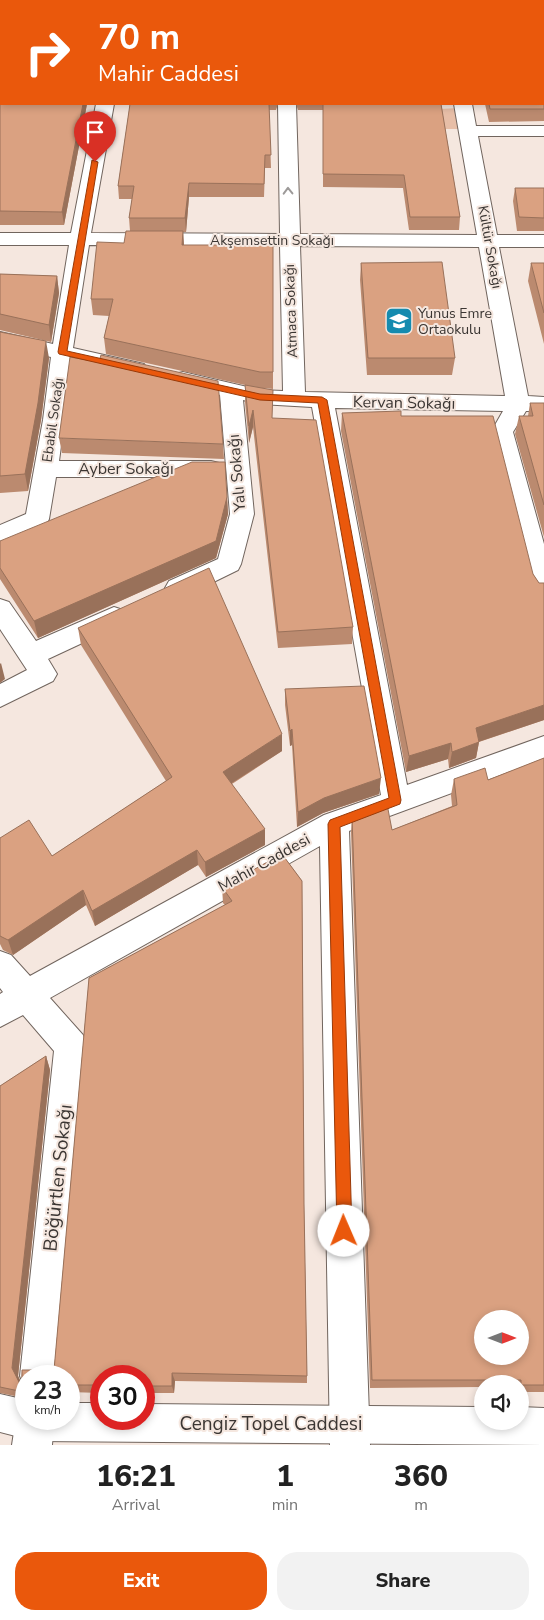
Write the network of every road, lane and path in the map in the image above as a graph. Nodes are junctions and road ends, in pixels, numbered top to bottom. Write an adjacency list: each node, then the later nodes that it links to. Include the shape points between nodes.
1 (106, 105): 7 (street, Ebabil Sokağı)
2 (287, 105): 8 (street, Atmaca Sokağı, one-way to 2)
3 (463, 105): 4 (street, Kültür Sokağı)
4 (468, 131): 5 (street); 9 (street, Kültür Sokağı)
5 (544, 131)
6 (0, 240): 7 (street, Akşemsettin Sokağı)
7 (80, 240): 8 (street, Akşemsettin Sokağı); 12 (street, Ebabil Sokağı)
8 (289, 240): 9 (street, Akşemsettin Sokağı); 14 (street, Atmaca Sokağı)
9 (488, 241): 10 (street, Akşemsettin Sokağı); 17 (street, Kültür Sokağı)
10 (544, 241)
11 (4, 343): 12 (street, Kervan Sokağı)
12 (62, 352): 13 (street, Kervan Sokağı); 18 (street, Ebabil Sokağı)
13 (231, 390): 14 (street, Kervan Sokağı, via 260,397); 19 (street, Yalı Sokağı)
14 (294, 398): 15 (street, Kervan Sokağı)
15 (322, 400): 17 (street, Kervan Sokağı); 26 (street)
16 (544, 404): 17 (street, Kervan Sokağı)
17 (518, 405): 21 (street, via 502,432)
18 (46, 470): 19 (street, Ayber Sokağı); 20 (street, Ebabil Sokağı, via 37,519)
19 (238, 470): 23 (street, Yalı Sokağı, via 242,514 229,564)
20 (0, 535)
21 (544, 591)
22 (0, 609): 23 (street)
23 (31, 655): 24 (street, via 44,674)
24 (0, 696)
25 (544, 747): 26 (street, Mahir Caddesi)
26 (396, 800): 27 (street, Mahir Caddesi)
27 (334, 824): 29 (street, Mahir Caddesi); 33 (street)
28 (0, 965): 29 (street, Böğürtlen Sokağı)
29 (14, 1003): 30 (street, Böğürtlen Sokağı, via 71,1046)
30 (40, 1365)
31 (80, 1427): 33 (street, Cengiz Topel Caddesi)
32 (544, 1427): 33 (street, Cengiz Topel Caddesi)
33 (350, 1435)

